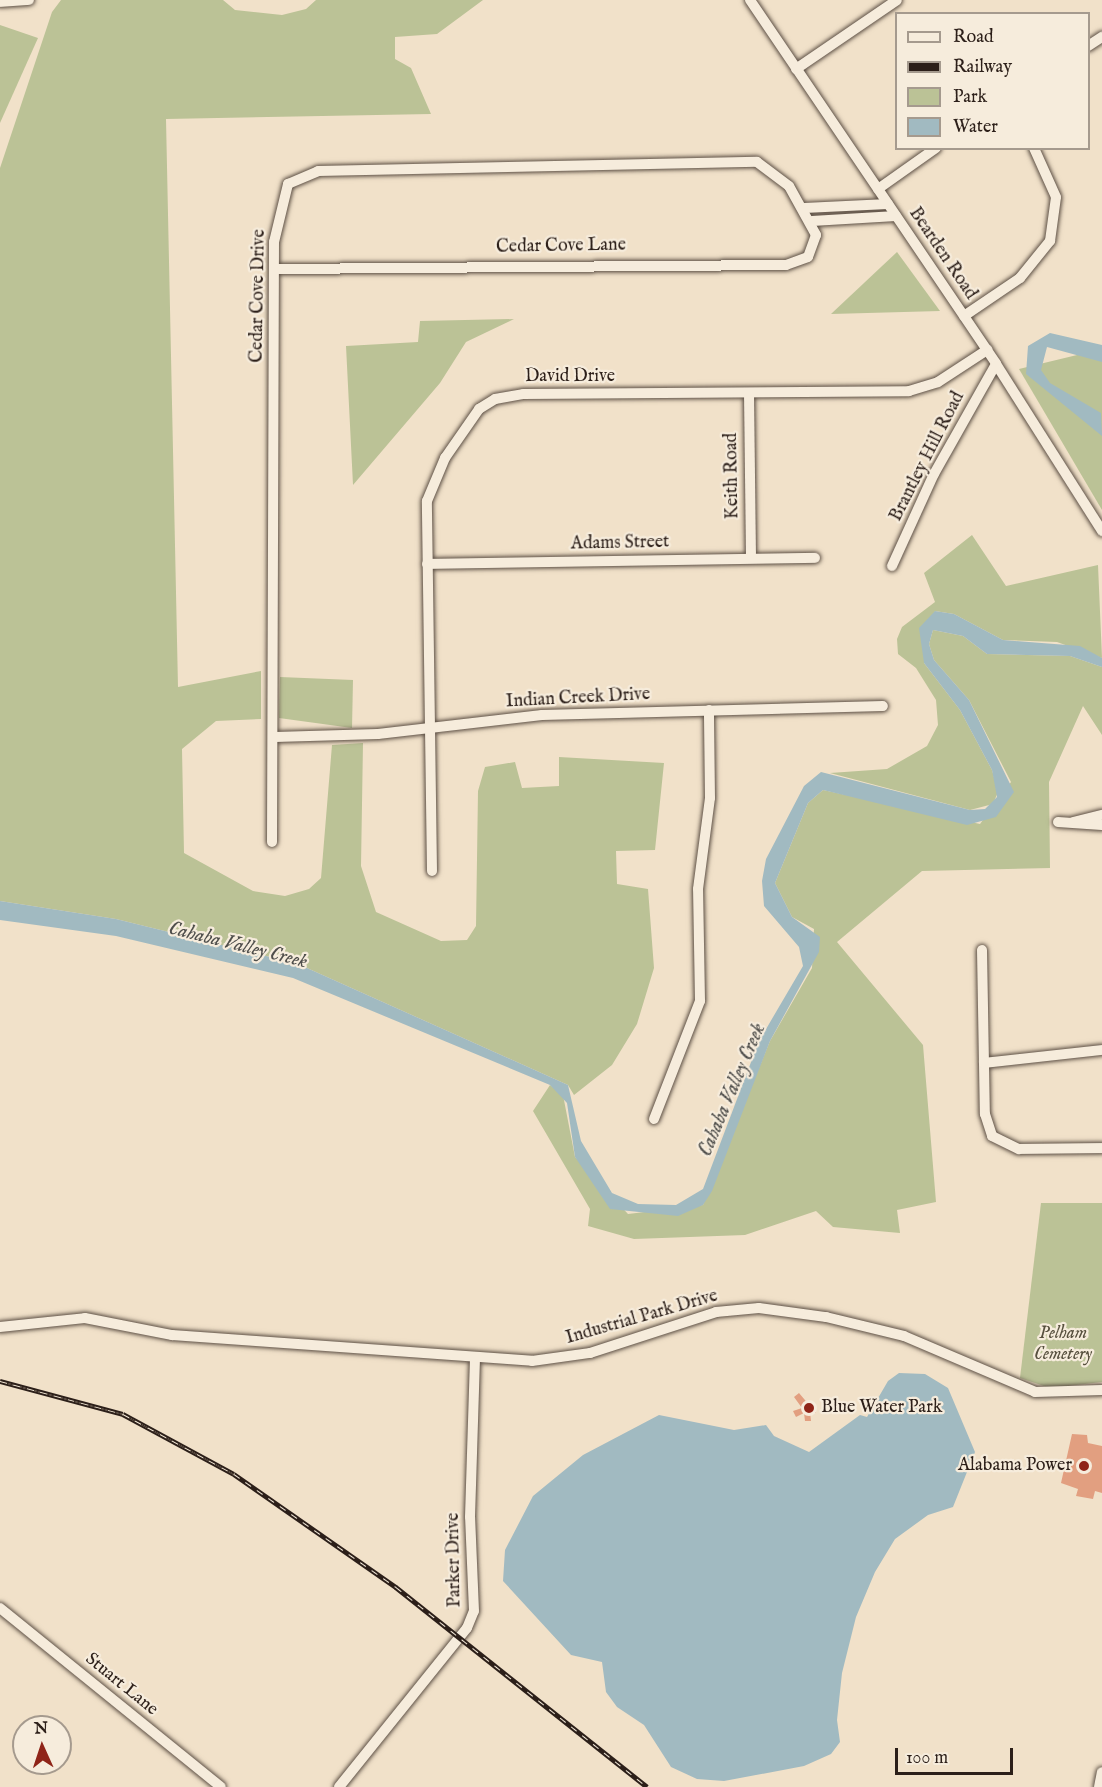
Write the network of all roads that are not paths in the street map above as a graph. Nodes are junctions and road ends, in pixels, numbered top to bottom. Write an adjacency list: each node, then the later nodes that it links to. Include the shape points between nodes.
1 (29, 0): 4 (street)
2 (750, 0): 5 (street, Bearden Road)
3 (897, 0): 5 (street)
4 (0, 2)
5 (796, 69): 8 (street, Bearden Road)
6 (933, 150): 8 (street)
7 (1035, 150): 14 (street, via 1056,197 1050,241 1027,272)
8 (878, 189): 9 (street, Bearden Road)
9 (888, 204): 10 (street); 11 (street, Bearden Road)
10 (804, 208): 12 (street, Cedar Cove Drive); 13 (street, Cedar Cove Drive, via 782,177 757,162 318,171 296,177 283,193)
11 (896, 216): 12 (street); 14 (street, Bearden Road)
12 (812, 221): 13 (street, Cedar Cove Lane, via 816,235 812,252 786,265)
13 (274, 269): 26 (street, Cedar Cove Drive)
14 (964, 316): 15 (street, Bearden Road)
15 (987, 350): 16 (street, Bearden Road); 17 (street, David Drive, via 938,382 909,391)
16 (996, 364): 18 (street, Bearden Road); 22 (street, Brantley Hill Road, via 934,474)
17 (749, 393): 19 (street, Keith Road); 21 (street, David Drive, via 523,394 489,402 470,418 434,480 427,501)
18 (1102, 531)
19 (751, 558): 20 (street, Adams Street); 21 (street, Adams Street)
20 (815, 558)
21 (427, 564): 25 (street, David Drive)
22 (892, 566)
23 (883, 706): 24 (street, Indian Creek Drive)
24 (709, 710): 25 (street, Indian Creek Drive, via 542,715); 36 (street, via 711,798 698,889 700,1001)
25 (429, 728): 26 (street, Indian Creek Drive); 32 (street, David Drive)
26 (275, 737): 31 (street, Cedar Cove Drive)
27 (1102, 815): 29 (street)
28 (1058, 822): 29 (street)
29 (1073, 822): 30 (street)
30 (1102, 825)
31 (272, 842)
32 (432, 871)
33 (982, 950): 35 (street)
34 (1102, 1050): 35 (street)
35 (984, 1063): 37 (street, via 986,1122 992,1144 1019,1149)
36 (654, 1119)
37 (1102, 1148)
38 (0, 1328): 39 (street, Industrial Park Drive, via 85,1318 172,1335)
39 (475, 1358): 40 (street, Industrial Park Drive, via 575,1357 701,1316 759,1308 826,1317 904,1336 1035,1392); 44 (street, Parker Drive, via 470,1504 474,1611 467,1628)
40 (1102, 1390)
41 (0, 1608): 43 (street, Stuart Lane)
42 (1102, 1772): 45 (street)
43 (221, 1787)
44 (339, 1787)
45 (1099, 1787)

